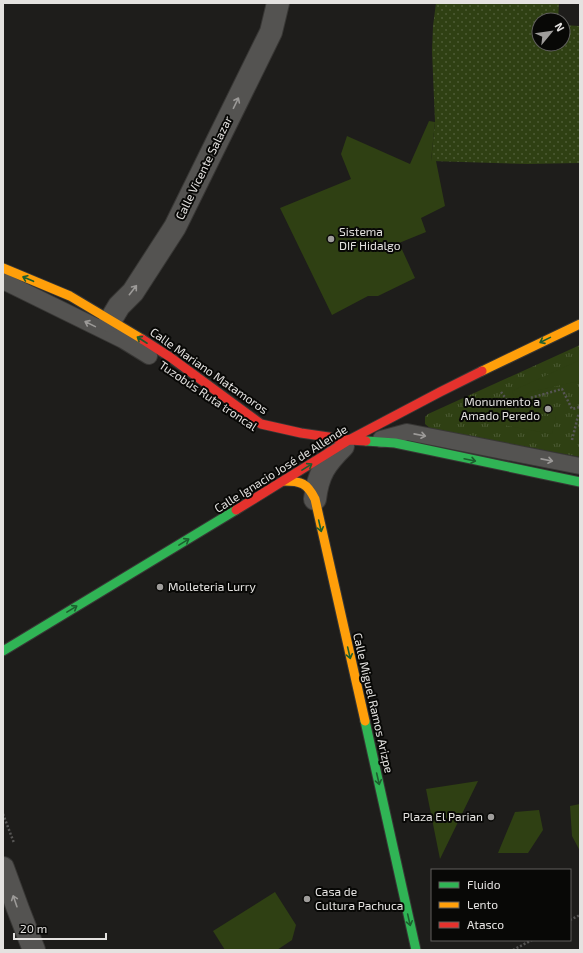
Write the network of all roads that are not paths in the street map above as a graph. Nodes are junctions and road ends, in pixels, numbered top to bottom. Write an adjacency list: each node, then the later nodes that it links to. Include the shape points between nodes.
1 (278, 3): 4 (street, Calle Vicente Salazar, one-way to 1, via 119,306 133,292 175,227 271,32)
2 (3, 268): 4 (street, Calle Mariano Matamoros, one-way to 2, via 70,296)
3 (3, 281): 8 (lane, Tuzobús Ruta troncal, one-way to 3, via 301,439 257,431 162,364 123,340)
4 (110, 321): 8 (street, Calle Mariano Matamoros, one-way to 4, via 261,424 170,357)
5 (580, 324): 7 (street, Calle Ignacio José de Allende, one-way to 7)
6 (580, 336): 7 (lane, Tuzobús Ruta troncal, via 404,418)
7 (378, 425): 8 (lane, Tuzobús Ruta troncal); 9 (street, Calle Ignacio José de Allende)
8 (322, 436): 9 (street, Calle Mariano Matamoros)
9 (348, 445): 10 (lane, one-way to 10, via 407,432); 11 (street, Calle Ignacio José de Allende, one-way to 9); 12 (street, Calle Mariano Matamoros, one-way to 12, via 395,443); 13 (street, via 333,456 324,468 317,482); 14 (lane, via 303,456)
10 (580, 466)
11 (284, 481): 13 (street, Calle Miguel Ramos Arizpe, via 300,481 309,488); 15 (street, Calle Ignacio José de Allende, one-way to 11)
12 (580, 482)
13 (315, 499): 18 (street, Calle Miguel Ramos Arizpe, one-way to 18)
14 (3, 643)
15 (3, 651)
16 (3, 868): 17 (street, one-way to 16)
17 (34, 950)
18 (416, 950)

